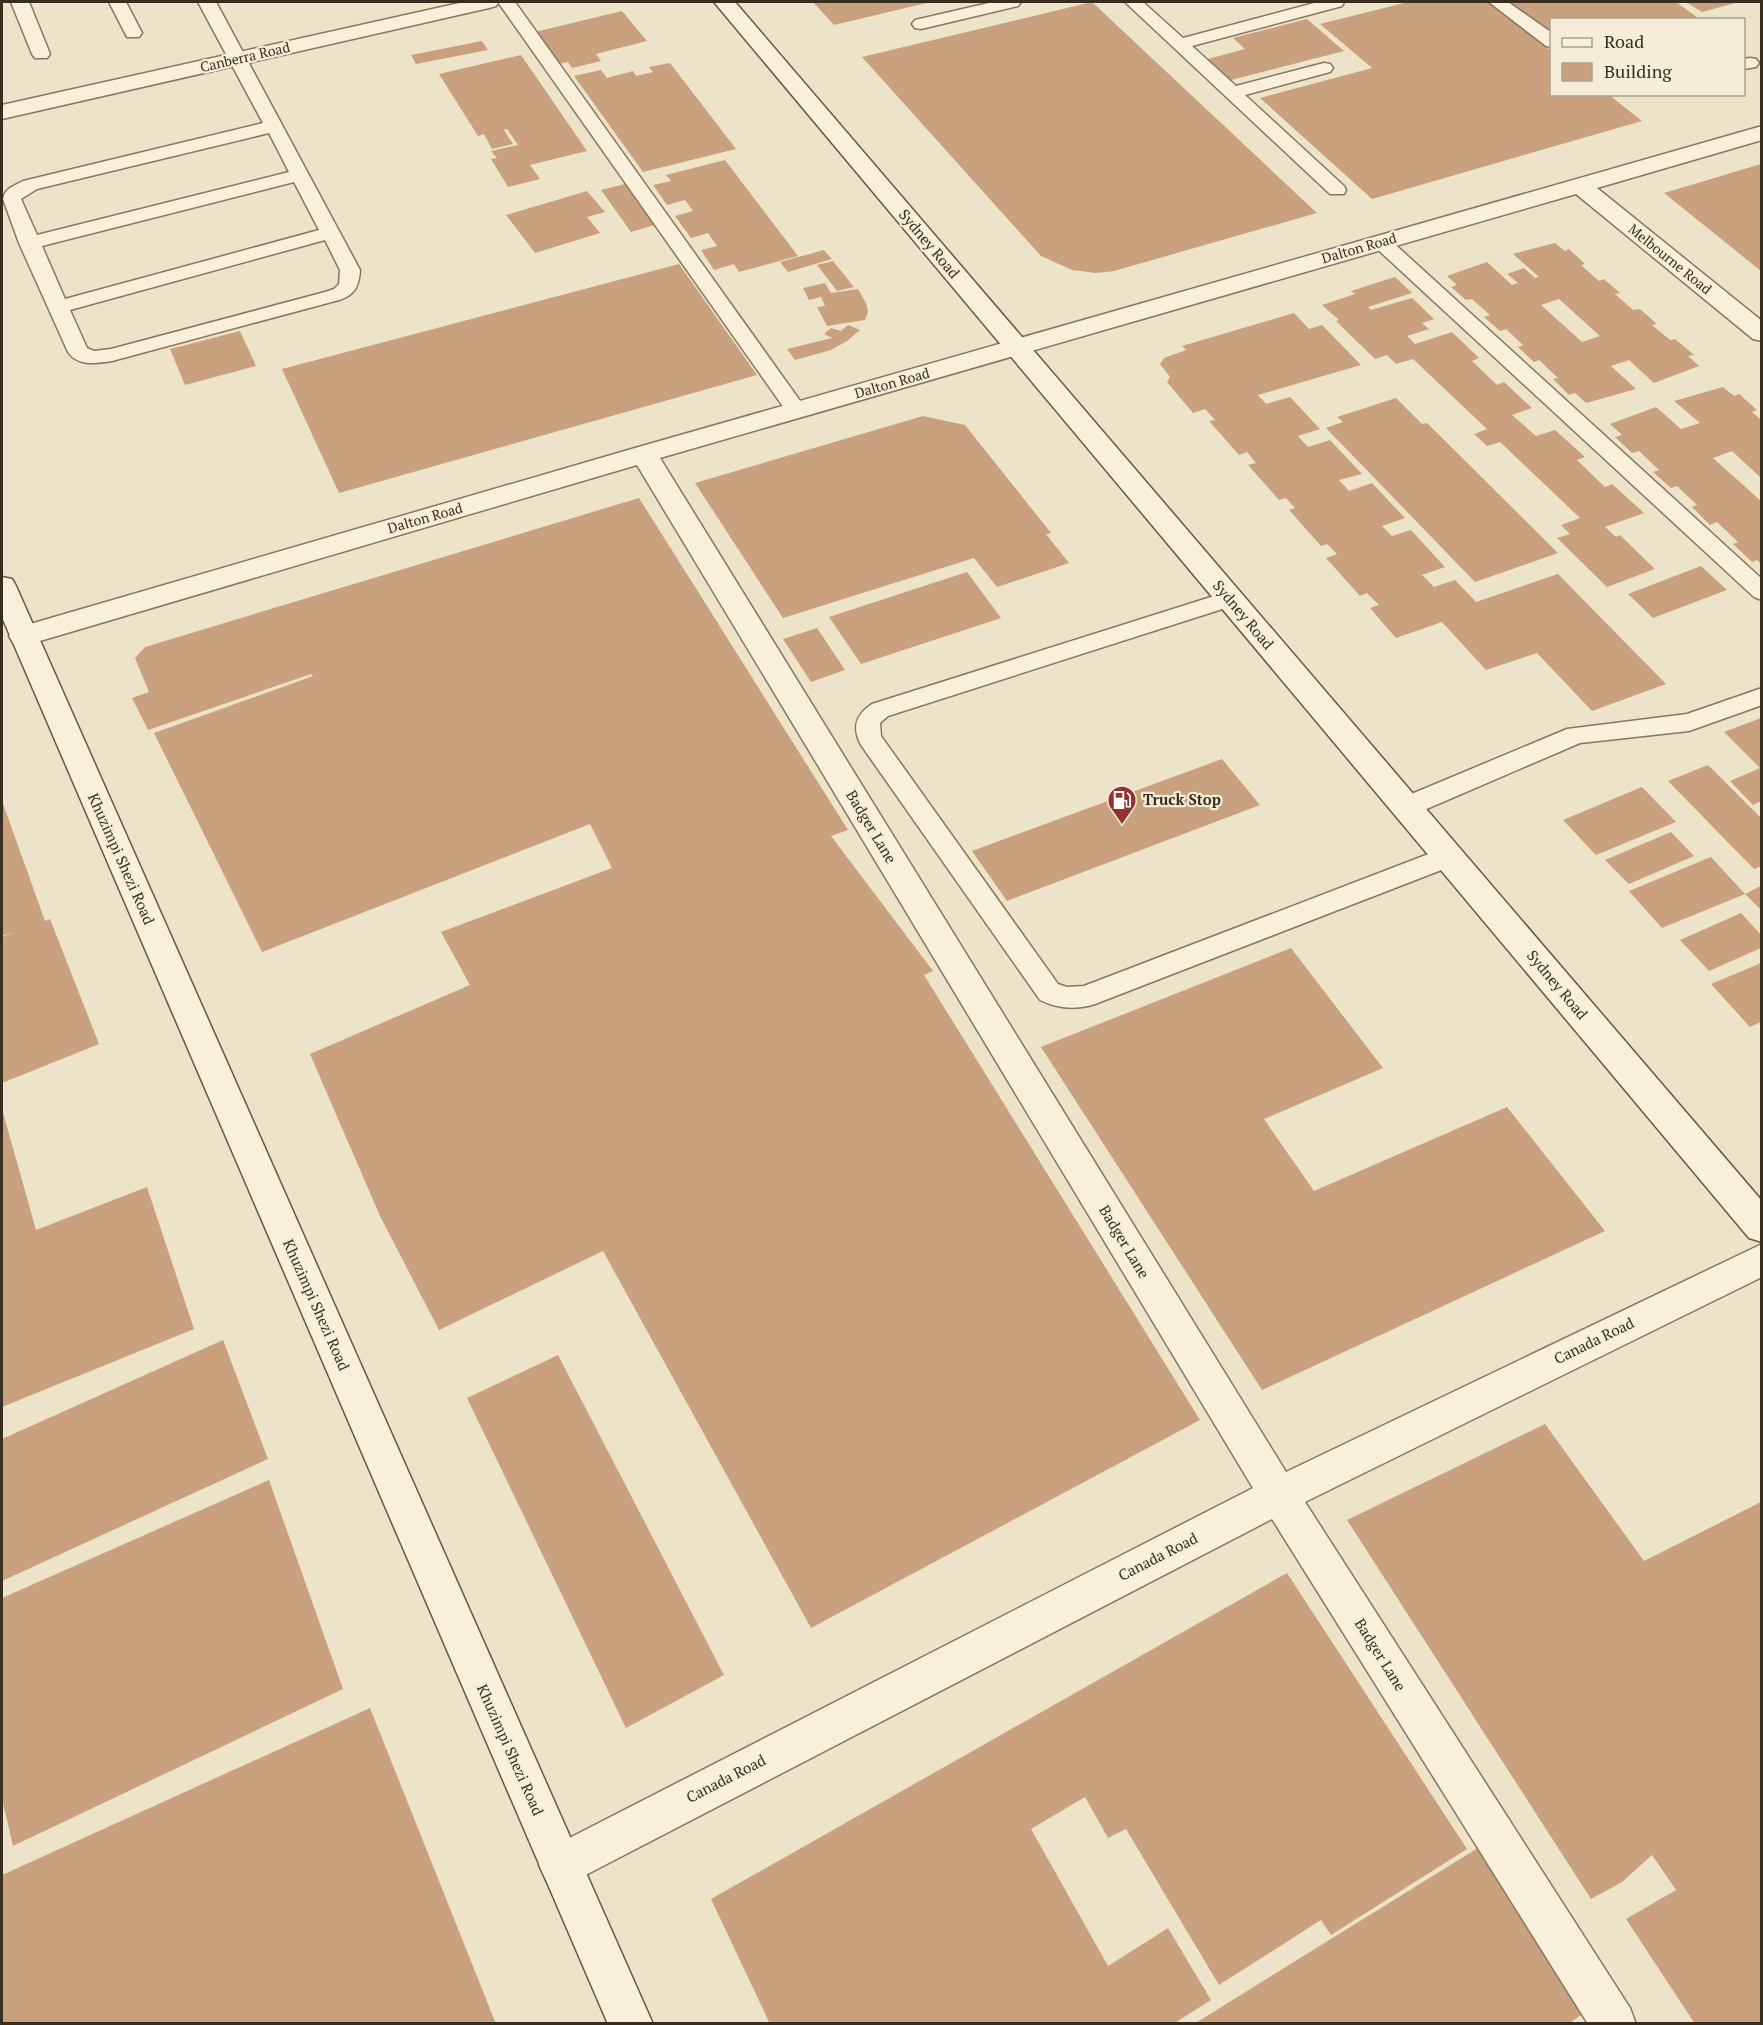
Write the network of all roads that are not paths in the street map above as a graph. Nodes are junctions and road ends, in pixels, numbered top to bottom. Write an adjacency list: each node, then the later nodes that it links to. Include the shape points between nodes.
1 (20, 2): 17 (lane)
2 (118, 2): 14 (lane)
3 (207, 2): 18 (lane)
4 (489, 2): 18 (street, Canberra Road)
5 (507, 2): 33 (lane)
6 (724, 2): 32 (street, Sydney Road)
7 (1012, 2): 13 (lane)
8 (1134, 2): 16 (lane)
9 (1263, 2): 12 (lane)
10 (1336, 2): 12 (lane)
11 (1498, 2): 15 (lane)
12 (1281, 17): 16 (lane)
13 (921, 24)
14 (133, 33)
15 (1550, 41)
16 (1180, 44): 20 (lane)
17 (41, 54)
18 (238, 58): 21 (street, Canberra Road); 22 (lane)
19 (1324, 68): 20 (lane)
20 (1232, 93): 26 (lane)
21 (2, 112)
22 (274, 126): 24 (lane); 29 (lane, via 21,188 12,199)
23 (1761, 133): 25 (street, Dalton Road)
24 (300, 175): 27 (lane); 29 (lane)
25 (1579, 185): 28 (street, Dalton Road); 31 (street, Melbourne Road)
26 (1337, 190)
27 (330, 233): 30 (lane); 30 (lane, via 350,270 349,285 341,292 112,355 91,358 78,352)
28 (1381, 242): 32 (street, Dalton Road); 36 (lane)
29 (29, 243): 30 (lane)
30 (58, 306)
31 (1761, 334)
32 (1016, 347): 33 (street, Dalton Road); 37 (street, Sydney Road)
33 (796, 411): 34 (street, Dalton Road)
34 (644, 454): 38 (street, Dalton Road); 44 (street, Badger Lane)
35 (2, 586): 38 (street, Khuzimpi Shezi Road)
36 (1761, 592)
37 (1230, 599): 40 (street, Sydney Road); 41 (lane, via 880,710 867,722 870,739 1049,992 1059,997 1086,996)
38 (23, 636): 45 (street, Khuzimpi Shezi Road)
39 (1761, 696): 40 (lane, via 1689,722 1576,735)
40 (1406, 807): 41 (street, Sydney Road)
41 (1448, 857): 42 (street, Sydney Road)
42 (1761, 1227)
43 (1761, 1259): 44 (street, Canada Road)
44 (1279, 1495): 45 (street, Canada Road); 47 (street, Badger Lane)
45 (561, 1864): 46 (street, Khuzimpi Shezi Road)
46 (631, 2024)
47 (1614, 2024)

